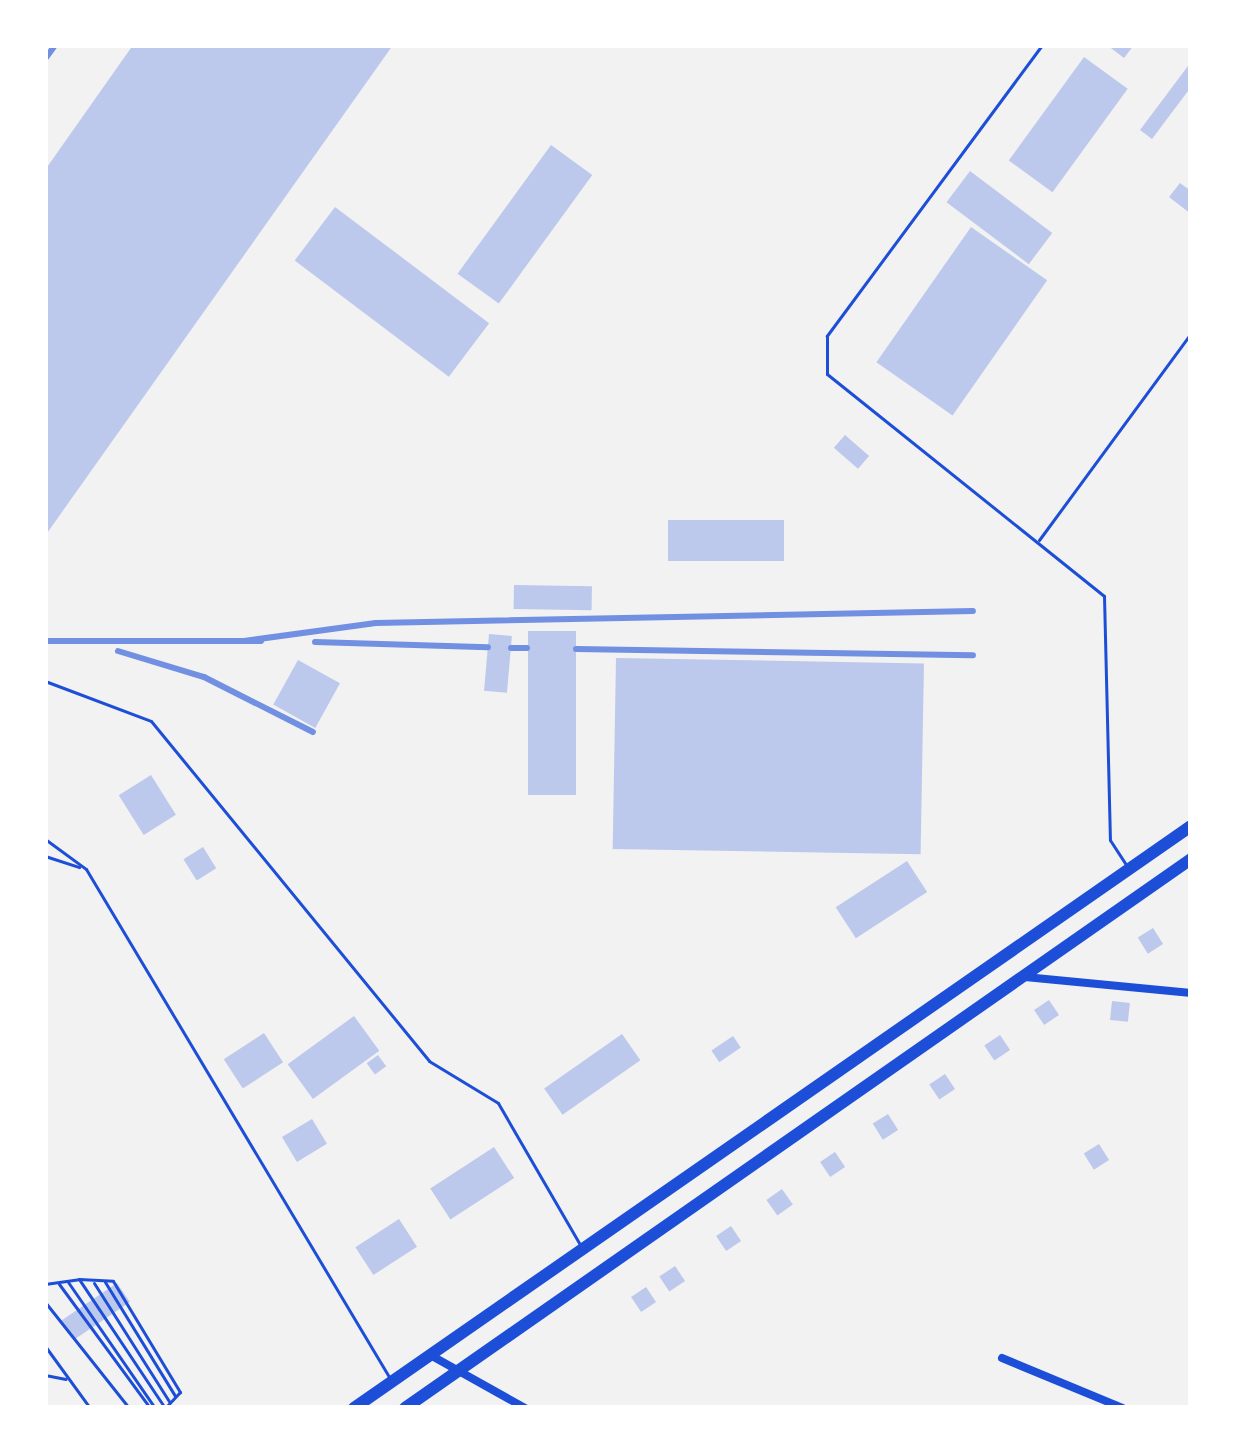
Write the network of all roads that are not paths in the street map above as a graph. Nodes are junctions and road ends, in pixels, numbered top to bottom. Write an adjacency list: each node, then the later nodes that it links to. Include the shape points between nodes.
1 (1042, 45): 3 (lane, via 827,336 827,374)
2 (1191, 333): 3 (lane)
3 (1038, 542): 10 (lane, via 1104,596 1110,840)
4 (45, 681): 13 (lane, via 151,721 429,1061 498,1102)
5 (1191, 826): 10 (main road)
6 (45, 838): 9 (lane)
7 (45, 856): 9 (lane)
8 (1191, 859): 11 (main road)
9 (86, 869): 28 (lane)
10 (1129, 869): 13 (main road)
11 (1022, 976): 12 (street); 25 (main road)
12 (1191, 994)
13 (583, 1250): 21 (main road)
14 (79, 1279): 16 (lane); 17 (lane); 33 (lane)
15 (57, 1280): 17 (lane); 18 (lane); 32 (lane)
16 (92, 1280): 29 (lane); 29 (lane, via 104,1280 176,1397)
17 (68, 1282): 32 (lane)
18 (45, 1284)
19 (45, 1302): 31 (lane)
20 (45, 1346): 24 (lane)
21 (432, 1356): 25 (street); 28 (main road)
22 (1002, 1358): 37 (street)
23 (45, 1360): 24 (lane)
24 (55, 1362): 27 (lane)
25 (458, 1370): 35 (main road); 36 (street)
26 (45, 1375): 27 (lane)
27 (66, 1379): 30 (lane)
28 (392, 1381): 34 (main road)
29 (170, 1403): 33 (lane)
30 (90, 1408)
31 (129, 1408)
32 (152, 1408)
33 (165, 1408)
34 (354, 1408)
35 (405, 1408)
36 (525, 1408)
37 (1123, 1408)

